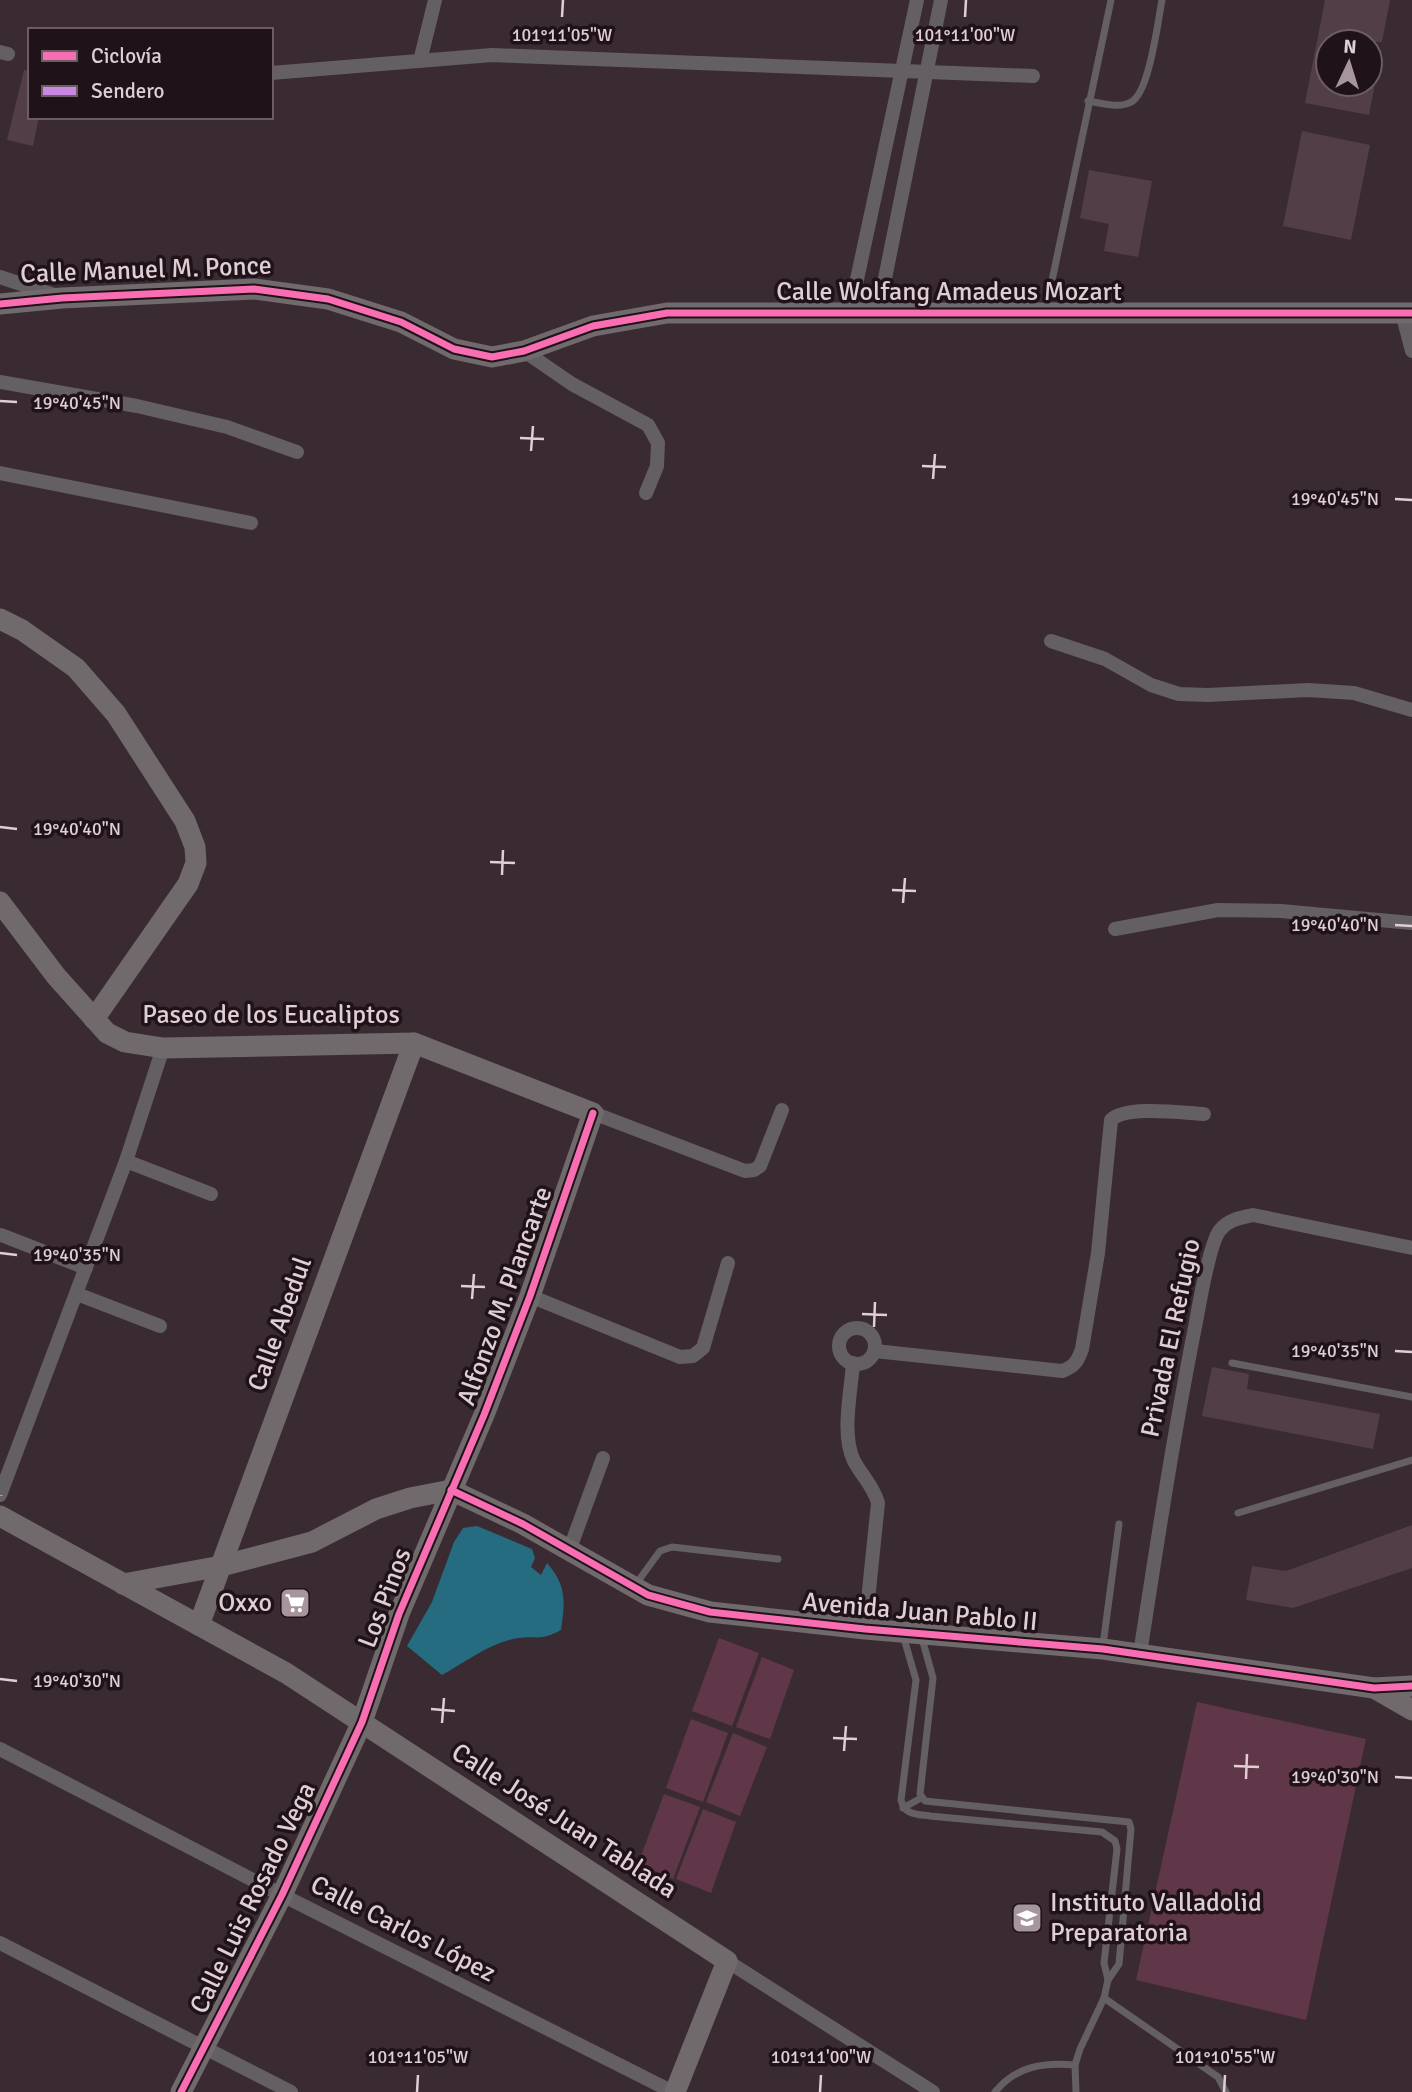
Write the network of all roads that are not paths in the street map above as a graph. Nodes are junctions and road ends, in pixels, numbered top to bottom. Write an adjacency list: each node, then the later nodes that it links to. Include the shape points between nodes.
1 (435, 0): 6 (street)
2 (917, 0): 7 (street)
3 (941, 0): 8 (street)
4 (1111, 0): 11 (lane)
5 (1162, 0): 11 (lane, via 1144,89 1133,102 1118,106)
6 (420, 61): 7 (street, via 492,55); 9 (street)
7 (902, 69): 8 (street); 15 (street)
8 (926, 71): 10 (street); 16 (street)
9 (273, 73)
10 (1033, 76)
11 (1088, 101): 17 (lane)
12 (0, 277): 13 (street)
13 (62, 298): 14 (street, Calle Manuel M. Ponce); 21 (street, Calle Manuel M. Ponce, via 254,289 316,297 401,323 454,349)
14 (0, 304)
15 (850, 312): 16 (street, Calle Wolfang Amadeus Mozart); 19 (street, Calle Wolfang Amadeus Mozart, via 667,313 593,326)
16 (877, 313): 17 (street, Calle Wolfang Amadeus Mozart)
17 (1046, 313): 18 (street, Calle Wolfang Amadeus Mozart)
18 (1407, 313): 20 (street)
19 (524, 351): 21 (street, Calle Wolfang Amadeus Mozart); 25 (street, via 572,384 648,425 658,443 657,466)
20 (1412, 351)
21 (492, 357)
22 (0, 382): 23 (street, via 227,427)
23 (297, 452)
24 (0, 473): 26 (street)
25 (646, 493)
26 (251, 523)
27 (0, 619): 33 (street, via 76,668 116,714 185,821 195,847 196,863 188,884)
28 (1051, 641): 29 (street, via 1105,659 1151,685 1179,694 1354,693)
29 (1412, 710)
30 (0, 902): 33 (street, Paseo de los Eucaliptos)
31 (1412, 923): 32 (street, via 1218,910)
32 (1115, 929)
33 (94, 1019): 35 (street, Paseo de los Eucaliptos, via 125,1042)
34 (414, 1043): 35 (street, Paseo de los Eucaliptos); 37 (street, Paseo de los Eucaliptos); 61 (street, Calle Abedul)
35 (163, 1048): 39 (street)
36 (782, 1110): 37 (street, via 760,1166 745,1171)
37 (593, 1114): 46 (street, Alfonzo M. Plancarte)
38 (1204, 1114): 48 (street, via 1118,1113 1111,1120 1098,1253 1082,1349 1071,1368)
39 (126, 1161): 40 (street); 44 (street)
40 (211, 1194)
41 (1, 1235): 44 (street)
42 (1412, 1248): 68 (street, Privada El Refugio, via 1253,1215 1233,1219 1218,1232 1203,1282)
43 (728, 1263): 46 (street, via 703,1349 693,1356 680,1357)
44 (86, 1268): 45 (street)
45 (77, 1294): 47 (street); 55 (street)
46 (530, 1296): 54 (street, Alfonzo M. Plancarte)
47 (160, 1326)
48 (875, 1351): 49 (street, via 869,1360); 49 (street, via 871,1334 861,1328 849,1329 839,1349)
49 (853, 1363): 65 (street, via 847,1438 853,1460 878,1503)
50 (1232, 1363): 51 (lane)
51 (1412, 1397)
52 (603, 1458): 59 (street)
53 (1412, 1460): 56 (lane)
54 (451, 1490): 59 (street, Avenida Juan Pablo II); 61 (street, via 376,1509 312,1542); 72 (street, Los Pinos, via 399,1614)
55 (1, 1495)
56 (1238, 1513)
57 (0, 1516): 62 (street, Calle José Juan Tablada)
58 (1119, 1524): 67 (lane)
59 (569, 1551): 63 (street, Avenida Juan Pablo II)
60 (778, 1559): 63 (lane, via 672,1548 660,1551)
61 (221, 1566): 62 (street); 64 (street, Calle Abedul)
62 (123, 1584): 64 (street, Calle José Juan Tablada)
63 (633, 1587): 65 (street, Avenida Juan Pablo II, via 710,1612)
64 (199, 1625): 72 (street, Calle José Juan Tablada)
65 (865, 1629): 66 (street, Avenida Juan Pablo II)
66 (912, 1633): 67 (street, Avenida Juan Pablo II); 74 (lane, via 933,1678); 75 (lane, via 916,1680)
67 (1103, 1649): 68 (street, Avenida Juan Pablo II)
68 (1140, 1654): 70 (street, Avenida Juan Pablo II)
69 (1412, 1686): 70 (street, Avenida Juan Pablo II)
70 (1374, 1688): 71 (street, Avenida Juan Pablo II)
71 (1412, 1710)
72 (362, 1722): 76 (street, Calle Luis Rosado Vega); 78 (street, Calle José Juan Tablada)
73 (0, 1749): 76 (street, Calle Carlos López)
74 (921, 1798): 75 (lane); 79 (lane, via 1129,1822 1119,1964)
75 (903, 1808): 79 (lane, via 909,1814 1102,1832 1115,1841 1104,1963)
76 (282, 1895): 81 (street, Calle Luis Rosado Vega); 85 (street, Calle Carlos López)
77 (0, 1943): 81 (street)
78 (727, 1961): 85 (street); 86 (street, Calle José Juan Tablada)
79 (1108, 1980): 80 (lane)
80 (1104, 1998): 82 (lane); 89 (lane, via 1218,2077)
81 (203, 2047): 83 (street, Calle Luis Rosado Vega); 84 (street)
82 (1076, 2065): 87 (lane, via 1039,2064); 88 (lane)
83 (181, 2092)
84 (290, 2092)
85 (674, 2092)
86 (933, 2092)
87 (995, 2092)
88 (1076, 2092)
89 (1226, 2092)

